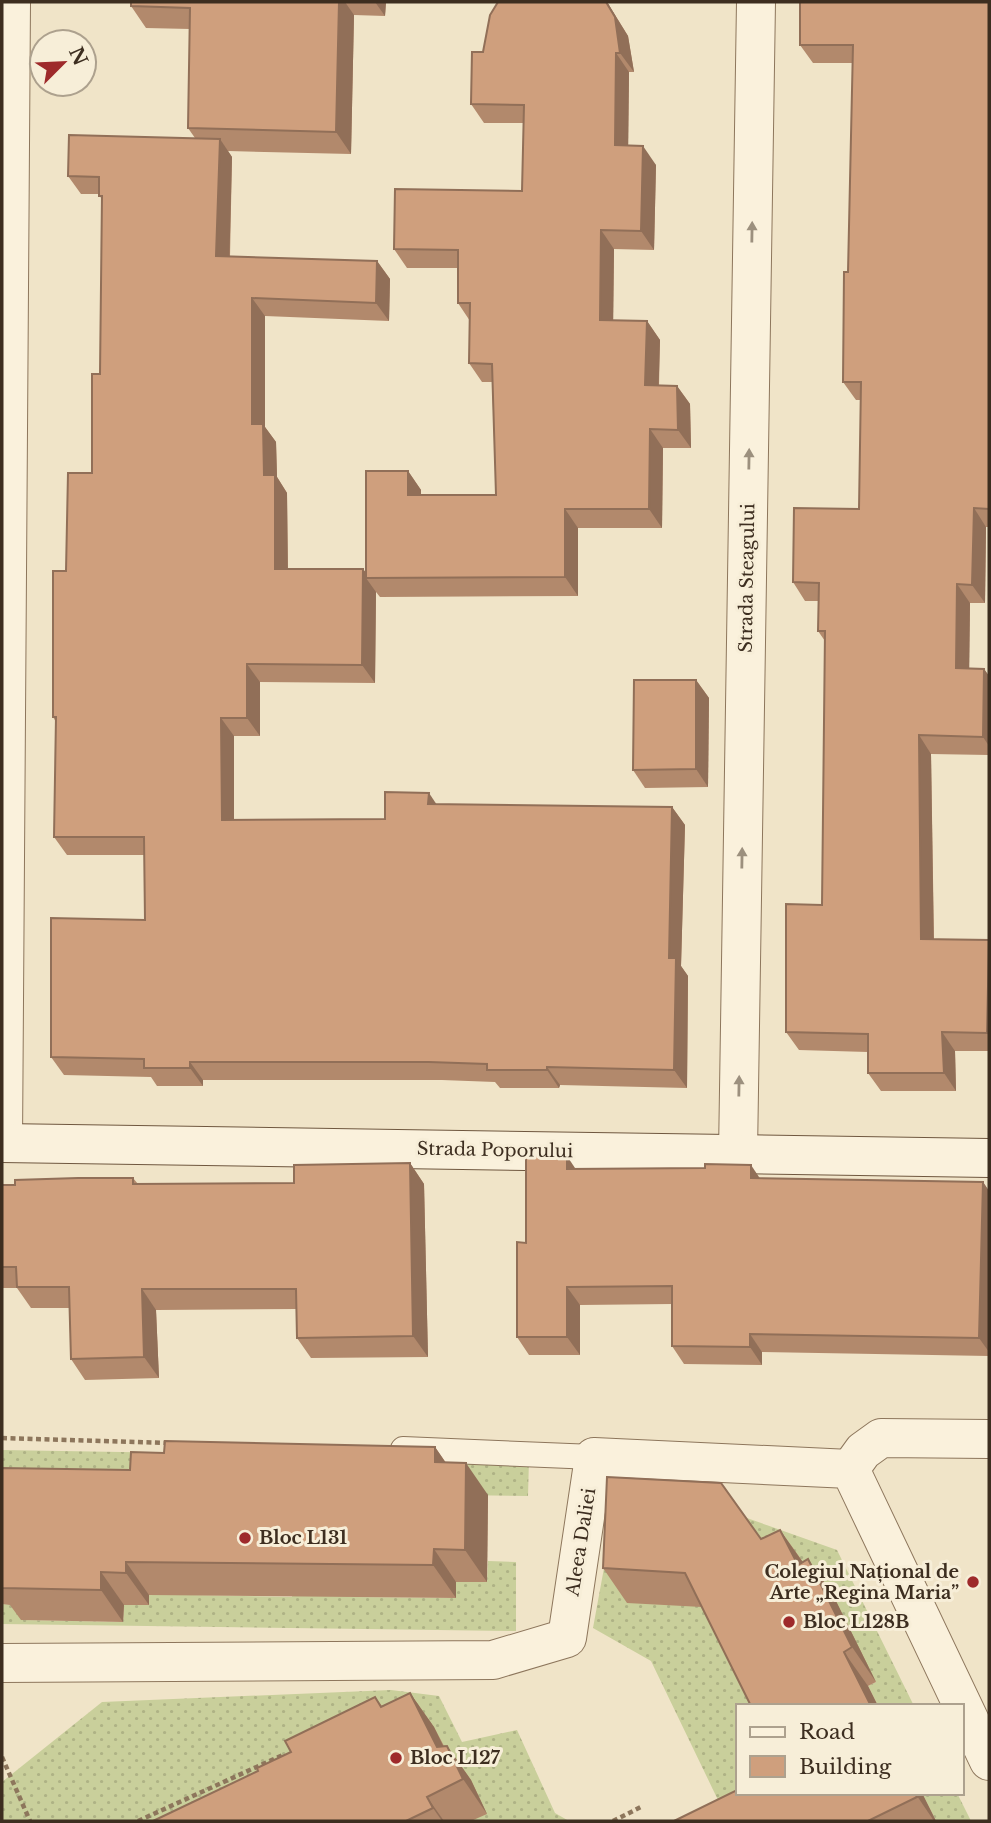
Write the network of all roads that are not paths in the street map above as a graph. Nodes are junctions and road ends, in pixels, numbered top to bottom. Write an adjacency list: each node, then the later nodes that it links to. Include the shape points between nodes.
1 (11, 2): 3 (street)
2 (756, 2): 4 (street, Strada Steagului, one-way to 2)
3 (2, 1143): 4 (street, Strada Poporului)
4 (738, 1154): 5 (street, Strada Poporului)
5 (989, 1158)
6 (989, 1439): 9 (street, via 881,1438 863,1451)
7 (385, 1448): 8 (lane)
8 (594, 1457): 9 (street); 10 (street, Aleea Daliei, via 567,1638 493,1660)
9 (850, 1469): 11 (street)
10 (2, 1662)
11 (962, 1704)
12 (963, 1706): 13 (street)
13 (989, 1761)

